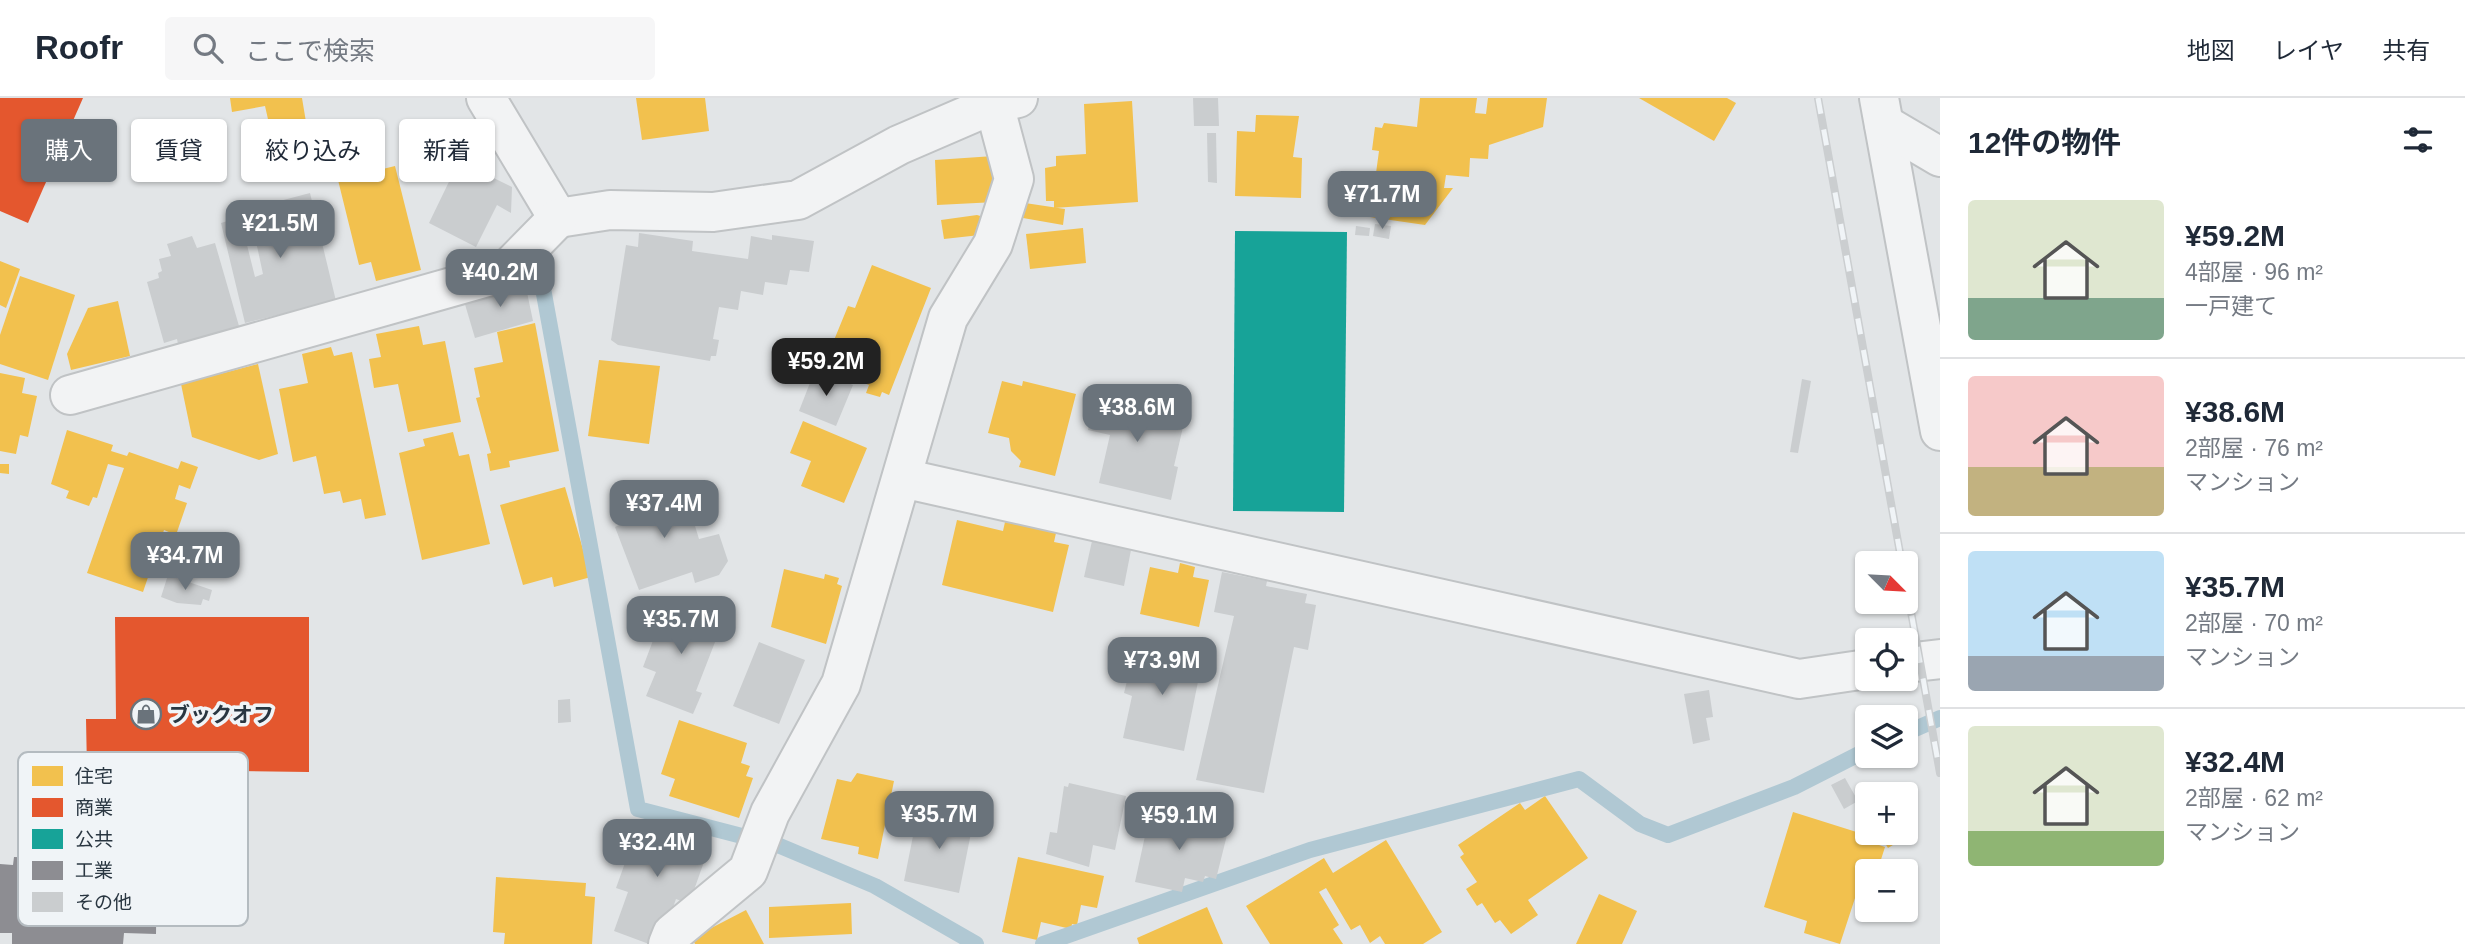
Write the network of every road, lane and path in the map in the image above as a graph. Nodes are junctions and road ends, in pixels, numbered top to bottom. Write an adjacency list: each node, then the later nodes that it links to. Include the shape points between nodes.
1 (486, 98): 5 (street)
2 (1006, 101): 5 (street, via 899,145 798,200 713,212 610,210); 8 (street, via 1014,179 993,244 948,318)
3 (1881, 111): 4 (street); 7 (street)
4 (1940, 157)
5 (558, 218): 6 (street, via 506,272)
6 (70, 395)
7 (1940, 431)
8 (902, 478): 11 (street, via 1799,679); 12 (street, via 841,684 770,813 748,871 672,934)
9 (1940, 659): 10 (street)
10 (1918, 662)
11 (1855, 671)
12 (668, 944)

